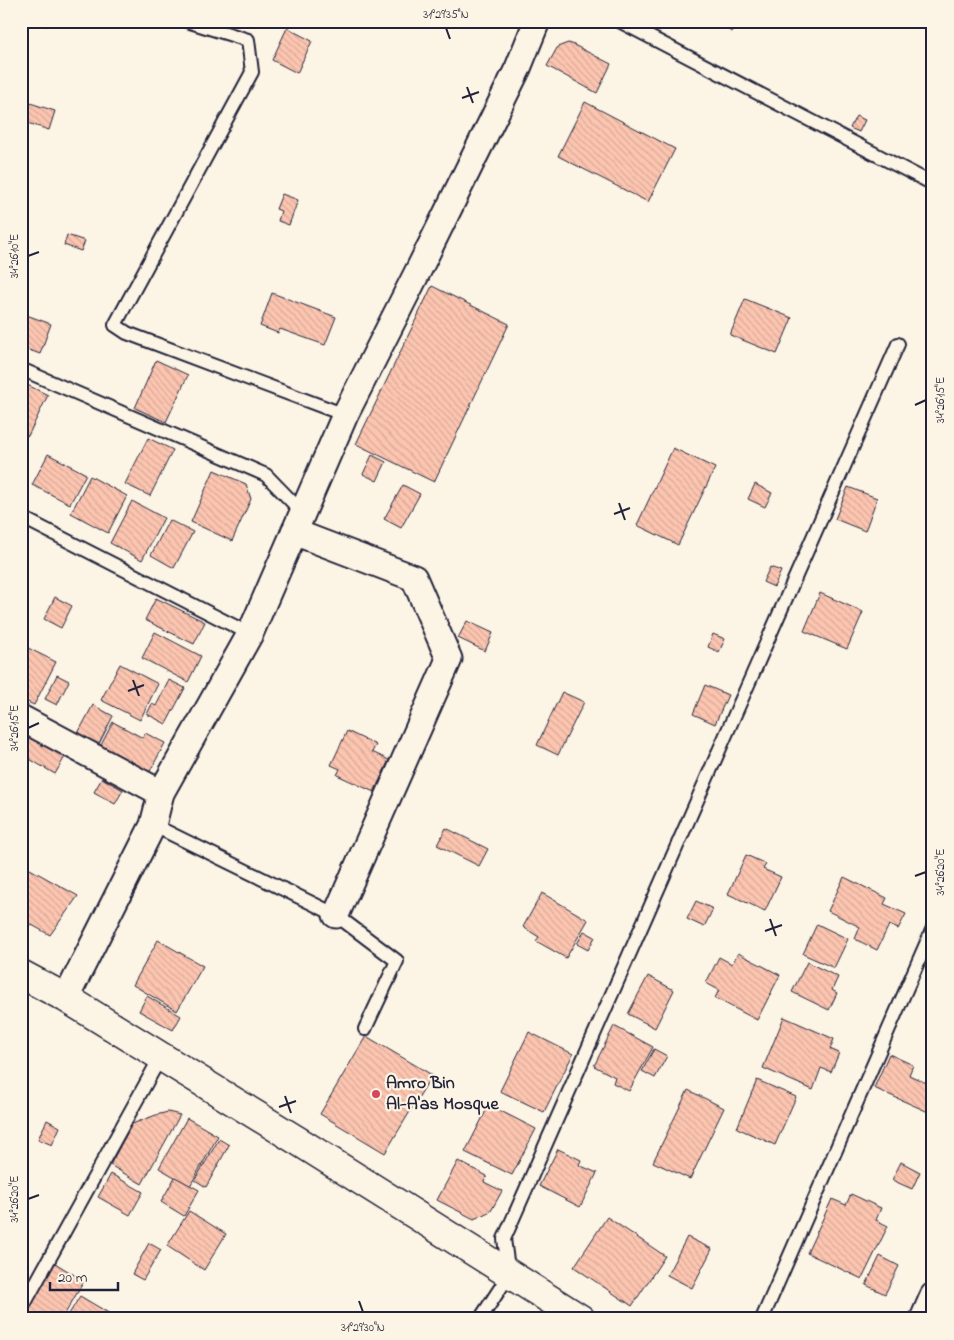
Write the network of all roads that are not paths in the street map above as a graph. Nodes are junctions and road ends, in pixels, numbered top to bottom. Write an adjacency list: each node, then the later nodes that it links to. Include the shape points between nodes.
1 (537, 21): 7 (street, via 419,269)
2 (619, 21): 4 (lane)
3 (191, 22): 7 (lane, via 248,40 252,72 115,325 127,333)
4 (933, 184)
5 (898, 344): 20 (lane, via 504,1239)
6 (21, 369): 9 (lane, via 266,475)
7 (345, 415): 9 (street)
8 (21, 517): 10 (lane)
9 (298, 522): 10 (street); 14 (street, via 414,578 449,659)
10 (250, 634): 12 (street)
11 (21, 718): 12 (street)
12 (161, 793): 13 (street)
13 (153, 825): 14 (lane); 17 (street)
14 (336, 915): 18 (lane, via 397,962)
15 (933, 928): 25 (lane)
16 (21, 974): 17 (street)
17 (66, 998): 19 (street)
18 (365, 1029)
19 (160, 1056): 20 (street); 22 (lane)
20 (509, 1275): 23 (lane); 24 (street)
21 (933, 1296): 26 (street)
22 (21, 1310)
23 (480, 1319)
24 (581, 1319)
25 (762, 1319)
26 (923, 1319)

